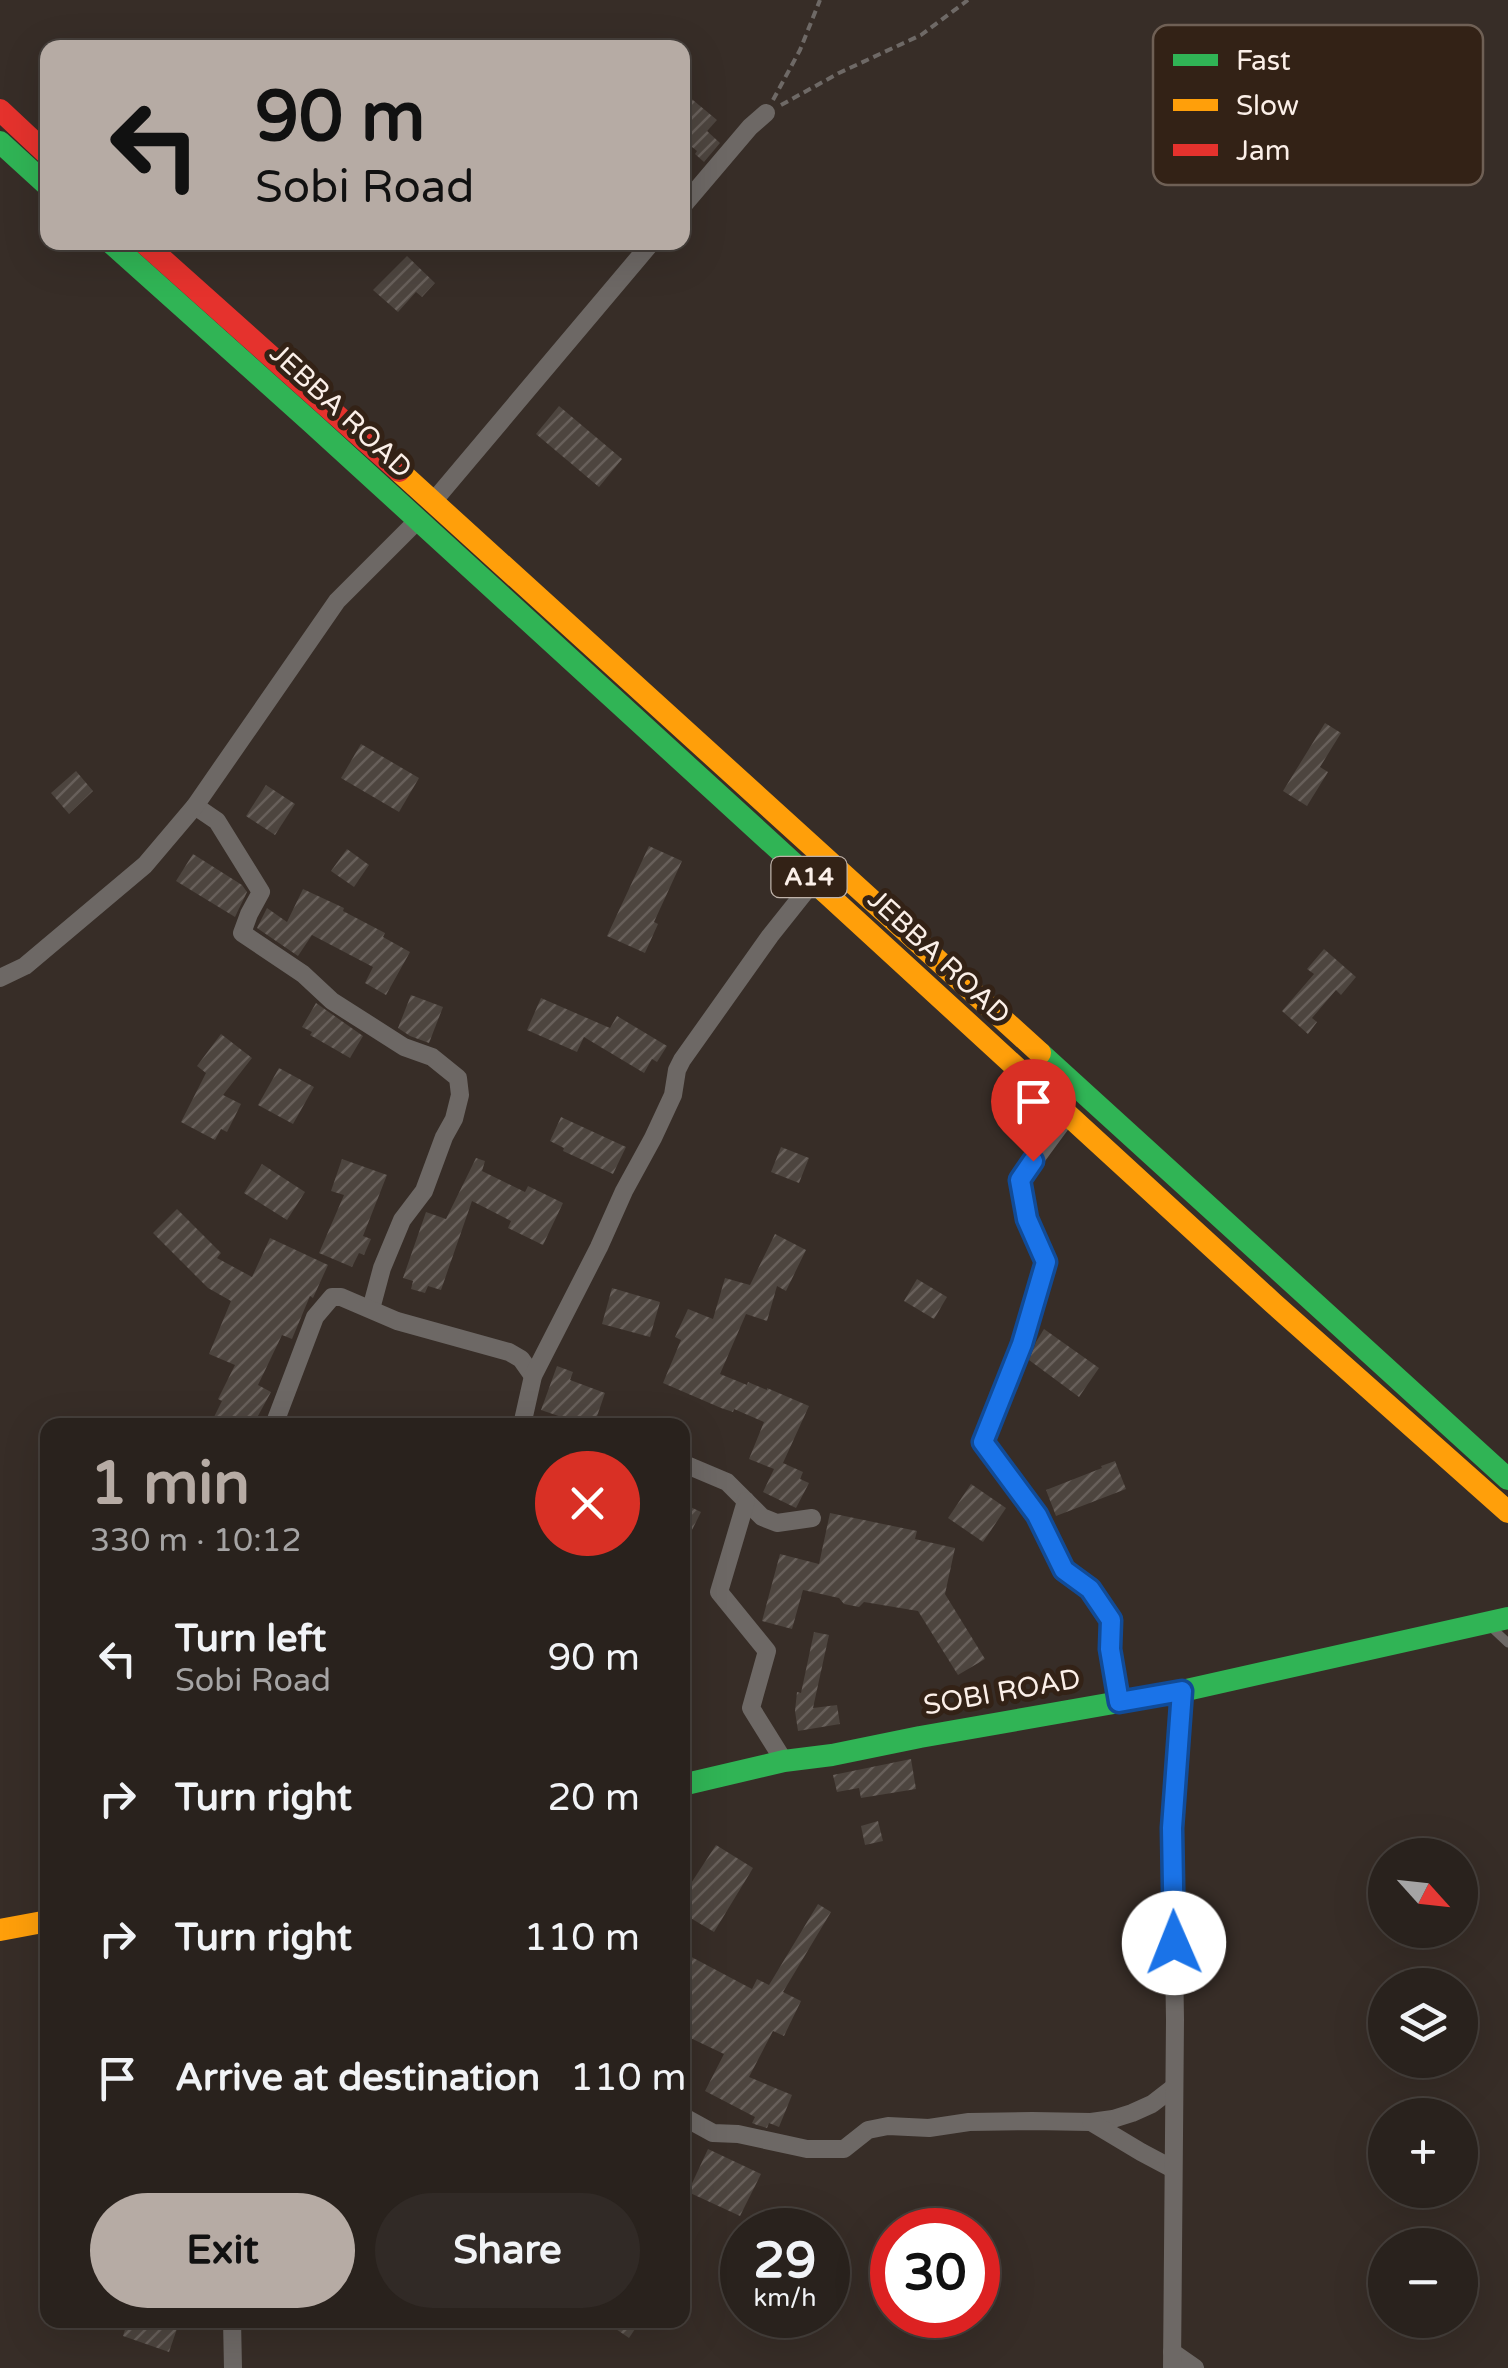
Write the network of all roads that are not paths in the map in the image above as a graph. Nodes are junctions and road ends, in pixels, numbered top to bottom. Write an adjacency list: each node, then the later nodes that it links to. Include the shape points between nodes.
1 (0, 110): 4 (highway)
2 (766, 113): 6 (street)
3 (0, 142): 5 (highway)
4 (40, 147)
5 (40, 179)
6 (690, 197)
7 (119, 250): 10 (highway, JEBBA ROAD / A14, via 312,423)
8 (151, 250): 10 (highway, A14)
9 (645, 250): 10 (street)
10 (424, 512): 11 (street, via 337,601); 12 (highway, JEBBA ROAD / A14); 20 (highway, A14, via 556,613)
11 (194, 806): 13 (street, via 145,865 25,966); 15 (street, via 217,822 261,892 242,933 332,1000 458,1078 454,1118 424,1191 402,1220)
12 (813, 882): 14 (highway, JEBBA ROAD / A14); 16 (street, via 682,1060 652,1138)
13 (0, 978)
14 (1068, 1116): 22 (highway, JEBBA ROAD / A14); 27 (street, via 1020,1180 1027,1219 1046,1262 983,1442 1037,1515 1064,1570 1090,1589 1111,1620)
15 (371, 1309): 16 (street, via 509,1352); 17 (street, via 341,1297 326,1303)
16 (533, 1376): 18 (street)
17 (277, 1418)
18 (524, 1418)
19 (690, 1466): 21 (street, via 727,1482)
20 (1508, 1479)
21 (746, 1501): 23 (street, via 777,1523); 28 (street, via 719,1592 767,1651 751,1708)
22 (1508, 1512)
23 (812, 1518)
24 (1497, 1621): 25 (lane); 26 (highway, SOBI ROAD)
25 (1508, 1643)
26 (1182, 1691): 27 (highway, SOBI ROAD); 32 (street, via 1172,1828)
27 (1119, 1702): 28 (highway, SOBI ROAD)
28 (784, 1761): 29 (highway, SOBI ROAD)
29 (690, 1783)
30 (40, 1922): 31 (highway)
31 (0, 1930)
32 (1174, 2087): 34 (street, via 1132,2113); 35 (street)
33 (690, 2120): 34 (street, via 713,2133 808,2149 844,2149 868,2130 888,2126)
34 (1092, 2122): 35 (street)
35 (1174, 2169): 37 (street)
36 (232, 2328): 38 (street)
37 (1172, 2360): 39 (street)
38 (233, 2368)
39 (1195, 2368)

